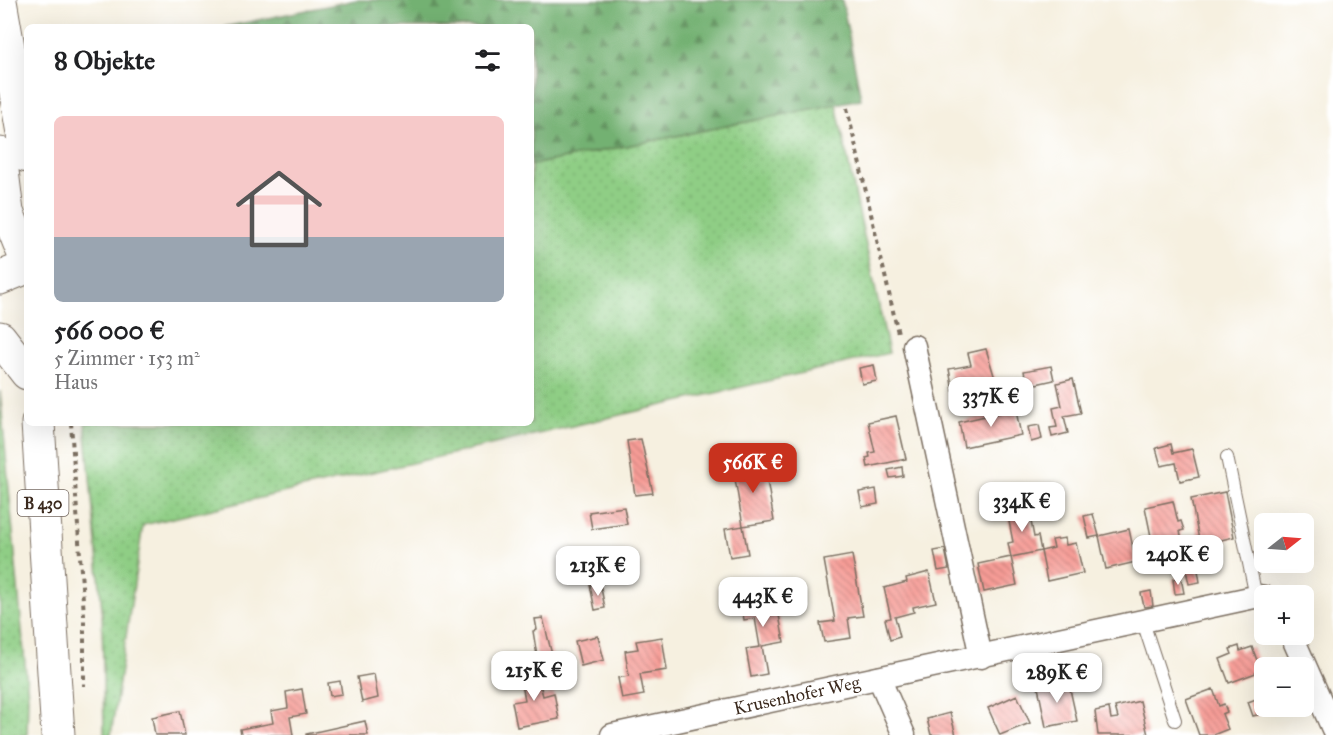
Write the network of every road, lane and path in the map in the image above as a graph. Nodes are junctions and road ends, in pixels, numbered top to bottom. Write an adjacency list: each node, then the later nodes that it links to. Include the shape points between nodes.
1 (0, 1): 3 (main road)
2 (847, 108): 11 (path, via 901,344)
3 (24, 138)
4 (0, 154): 5 (main road, via 7,212)
5 (24, 254)
6 (0, 262): 7 (main road)
7 (24, 266)
8 (24, 267): 9 (main road)
9 (0, 278)
10 (0, 338): 12 (main road)
11 (914, 346): 20 (street)
12 (24, 368)
13 (38, 426): 22 (main road, B 430)
14 (71, 426): 22 (path, via 84,615)
15 (1227, 457): 16 (lane)
16 (1257, 585)
17 (1254, 598): 18 (street, Krusenhofer Weg)
18 (1143, 622): 20 (street, Krusenhofer Weg); 23 (lane)
19 (1296, 645): 24 (street)
20 (981, 657): 21 (street, Krusenhofer Weg)
21 (879, 678): 26 (street, Krusenhofer Weg); 27 (street)
22 (69, 683): 25 (main road, B 430)
23 (1175, 720)
24 (1333, 729)
25 (58, 735)
26 (612, 735)
27 (904, 735)

